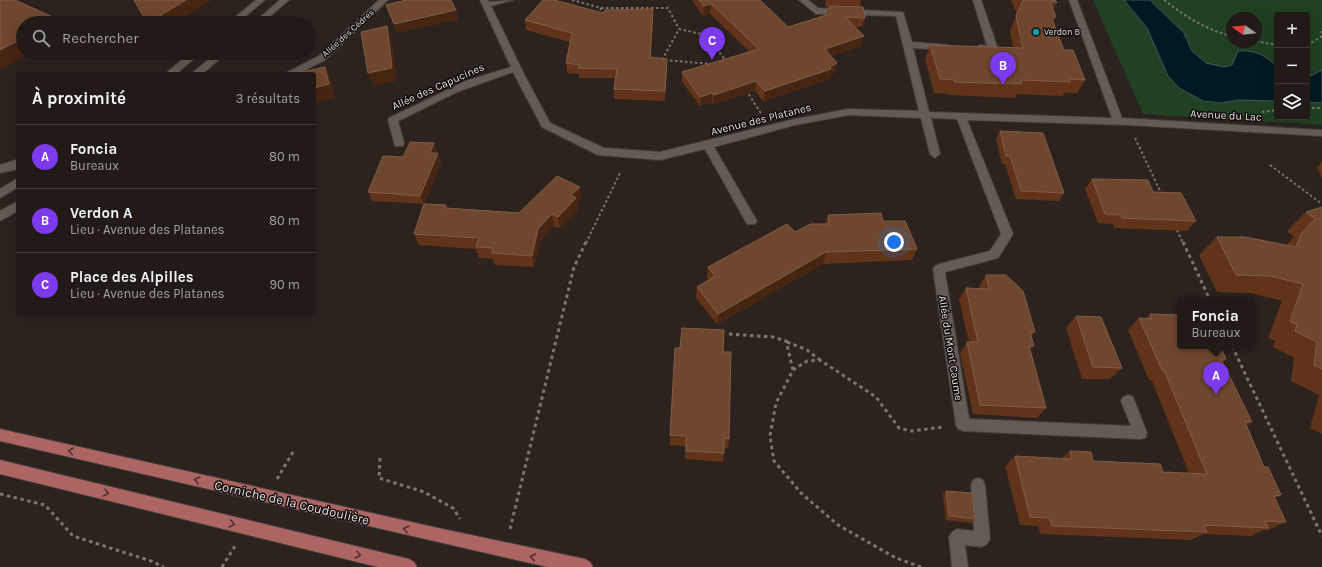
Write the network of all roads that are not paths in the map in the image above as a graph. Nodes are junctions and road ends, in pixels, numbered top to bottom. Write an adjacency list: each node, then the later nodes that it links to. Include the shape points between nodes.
1 (261, 0): 9 (street)
2 (285, 0): 10 (street)
3 (384, 0): 19 (street, Allée des Cèdres, via 322,58)
4 (509, 0): 8 (street)
5 (803, 0): 11 (street, via 816,11 900,14)
6 (977, 0): 13 (street, via 993,49)
7 (1073, 0): 22 (street)
8 (485, 2): 16 (street, Avenue des Platanes)
9 (241, 16)
10 (266, 16)
11 (908, 45): 12 (street); 20 (street)
12 (954, 47)
13 (970, 48)
14 (187, 60): 17 (street)
15 (213, 60): 18 (street)
16 (517, 68): 24 (street, Allée des Capucines, via 499,72 393,120); 25 (street, Avenue des Platanes, via 546,125 602,152 660,156)
17 (172, 72)
18 (198, 72)
19 (293, 72)
20 (926, 114): 21 (street, Avenue des Platanes); 25 (street, Avenue des Platanes, via 849,112 771,128); 26 (street)
21 (960, 115): 22 (street, Avenue des Platanes); 34 (street, Allée du Mont Caume, via 1007,234 994,255 939,269 963,424 1140,433)
22 (1123, 121): 23 (street, Avenue du Lac)
23 (1322, 132)
24 (400, 143)
25 (708, 145): 33 (street, via 730,180)
26 (934, 154)
27 (16, 164): 28 (street)
28 (0, 169)
29 (16, 183): 30 (street)
30 (0, 194)
31 (16, 206): 32 (street)
32 (0, 217)
33 (750, 221)
34 (1128, 401)
35 (0, 436): 39 (main road, Corniche de la Coudoulière, one-way to 35, via 476,545)
36 (0, 467): 38 (main road, one-way to 38)
37 (978, 485): 40 (street, via 982,539 957,537)
38 (409, 567)
39 (585, 567)
40 (960, 567)

